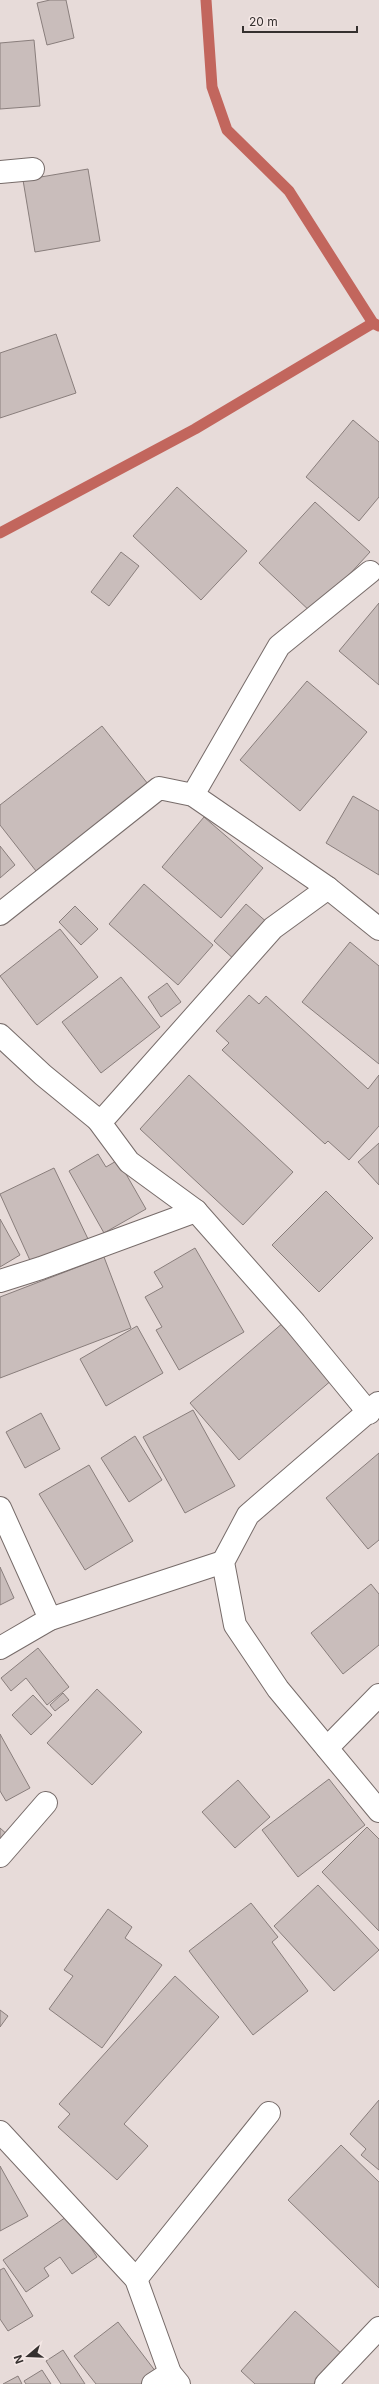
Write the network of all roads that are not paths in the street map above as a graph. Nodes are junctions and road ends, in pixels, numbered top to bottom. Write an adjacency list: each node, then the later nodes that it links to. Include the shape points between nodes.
1 (33, 169): 2 (street)
2 (0, 172)
3 (370, 572): 4 (street, via 279,646)
4 (193, 795): 5 (street); 6 (street, via 159,788)
5 (328, 888): 7 (street); 9 (street, via 273,928 107,1115)
6 (0, 914)
7 (379, 929)
8 (0, 1035): 9 (street, via 43,1075)
9 (98, 1120): 10 (street, via 129,1162)
10 (196, 1211): 11 (street); 12 (street)
11 (0, 1281)
12 (374, 1408): 14 (street, via 248,1515)
13 (0, 1508): 15 (street)
14 (222, 1562): 15 (street); 18 (street, via 235,1625 278,1689)
15 (50, 1619): 16 (street)
16 (0, 1648)
17 (379, 1695): 18 (street)
18 (327, 1748): 20 (street)
19 (46, 1803): 21 (street)
20 (379, 1811)
21 (0, 1856)
22 (269, 2113): 24 (street)
23 (0, 2132): 24 (street)
24 (136, 2279): 26 (street)
25 (379, 2328): 27 (street)
26 (167, 2380)
27 (326, 2384)

